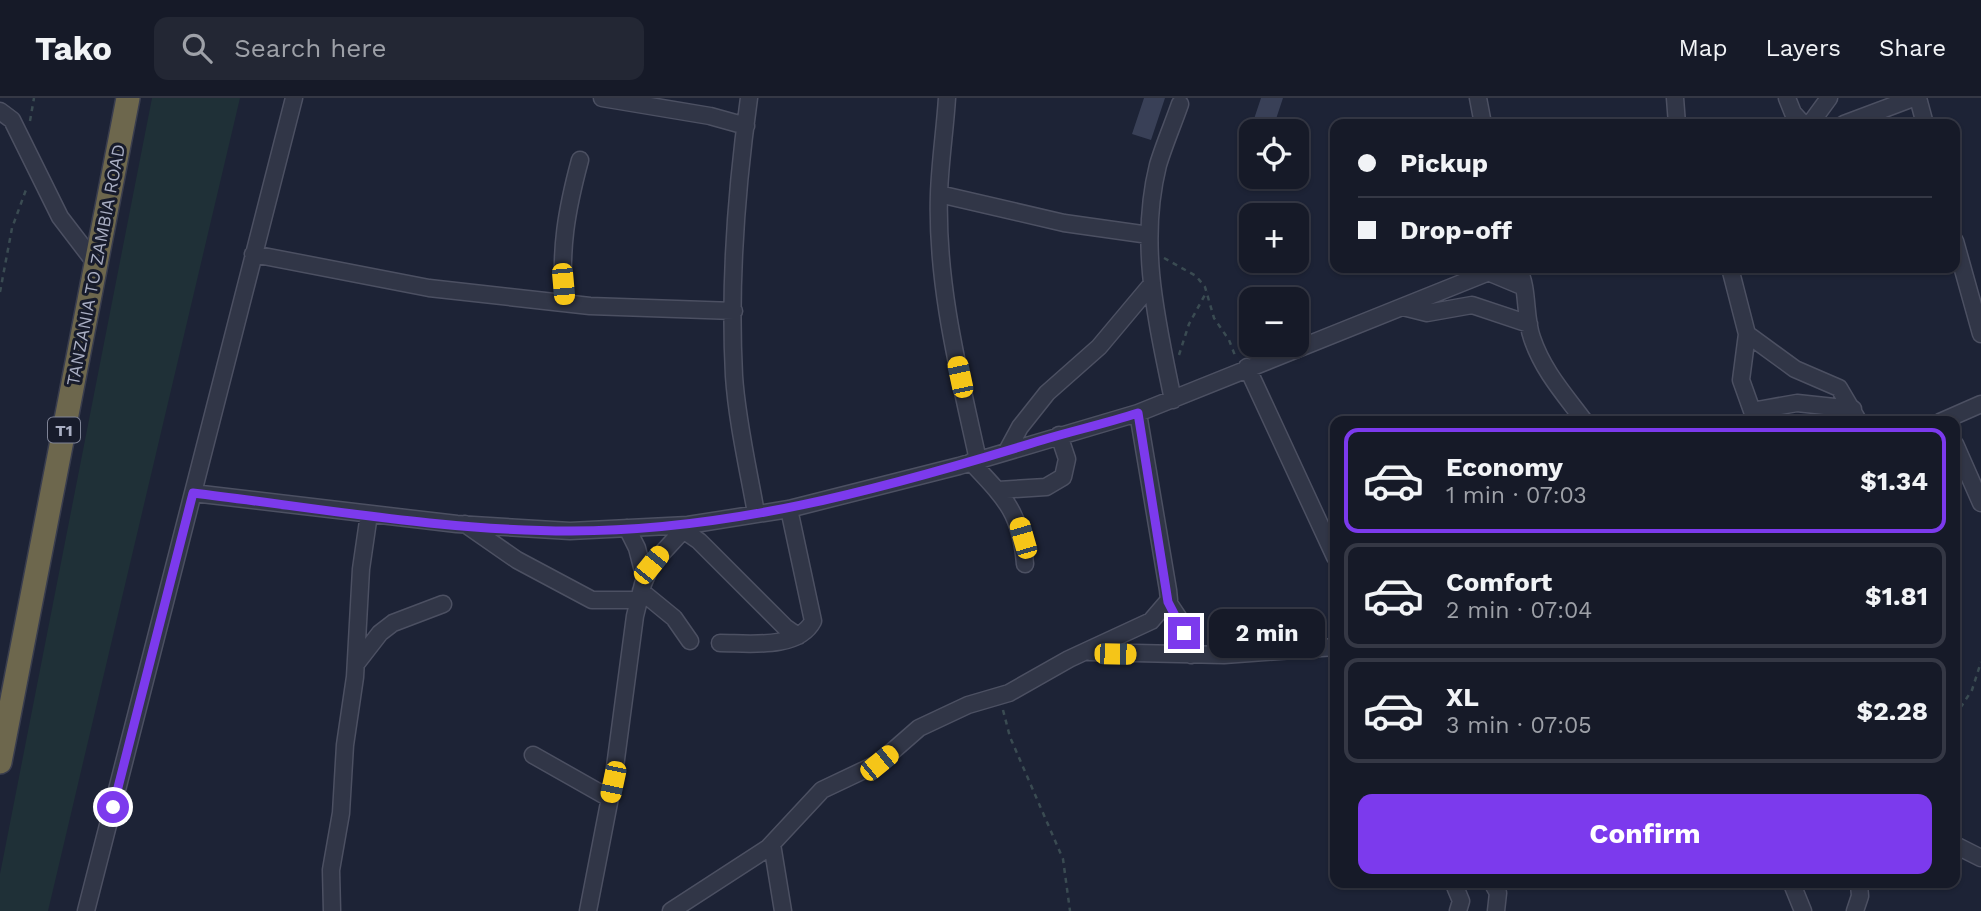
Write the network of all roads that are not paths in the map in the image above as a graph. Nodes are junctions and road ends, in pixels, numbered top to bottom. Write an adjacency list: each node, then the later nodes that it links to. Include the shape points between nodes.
1 (128, 98): 25 (highway, TANZANIA TO ZAMBIA ROAD / T1)
2 (293, 98): 23 (street)
3 (602, 98): 19 (street)
4 (750, 98): 19 (street)
5 (947, 98): 21 (street)
6 (1478, 98): 13 (street)
7 (1675, 98): 14 (street)
8 (1787, 98): 15 (street)
9 (1829, 98): 16 (street)
10 (1915, 98): 17 (street); 18 (street)
11 (1180, 104): 22 (street, via 1158,165)
12 (0, 110): 25 (street, via 12,120 60,217)
13 (1482, 119)
14 (1677, 119)
15 (1798, 119)
16 (1814, 119)
17 (1858, 119)
18 (1923, 119)
19 (746, 126): 34 (street, via 734,212)
20 (580, 160): 32 (street, via 562,237)
21 (939, 194): 22 (street, via 1064,223); 49 (street, via 941,264)
22 (1149, 235): 30 (street)
23 (253, 254): 32 (street, via 429,288); 51 (street)
24 (1960, 260): 37 (street)
25 (96, 264): 72 (highway, TANZANIA TO ZAMBIA ROAD / T1)
26 (1486, 273): 33 (street)
27 (1498, 273): 31 (street)
28 (1520, 273): 31 (street)
29 (1731, 273): 36 (street)
30 (1151, 285): 39 (street); 47 (street, via 1092,355 1047,393)
31 (1524, 287): 35 (street)
32 (565, 303): 34 (street)
33 (1403, 307): 35 (street, via 1427,313 1472,305); 38 (street)
34 (734, 311): 54 (street, via 734,378)
35 (1529, 324): 43 (street, via 1541,358)
36 (1747, 334): 42 (street, via 1795,369 1839,388); 44 (street, via 1741,380)
37 (1981, 334)
38 (1242, 369): 39 (street); 59 (street)
39 (1173, 400): 41 (street)
40 (1981, 404): 45 (street)
41 (1138, 413): 46 (street); 62 (street)
42 (1856, 415): 44 (street, via 1797,403)
43 (1581, 416)
44 (1754, 416)
45 (1954, 416)
46 (1059, 435): 47 (street); 50 (street, via 1067,459 1063,477 1046,487)
47 (1007, 451): 49 (street)
48 (1960, 455): 52 (street)
49 (975, 461): 50 (street); 53 (street)
50 (998, 490): 60 (street, via 1017,519)
51 (193, 493): 55 (street); 81 (street)
52 (1981, 503)
53 (789, 509): 54 (street); 64 (street, via 813,612 811,626)
54 (755, 513): 58 (street)
55 (369, 514): 56 (street); 70 (street)
56 (466, 524): 57 (street, via 570,531); 61 (street, via 517,560 592,600)
57 (627, 528): 58 (street); 61 (street, via 638,548)
58 (686, 528): 61 (street, via 651,565); 64 (street)
59 (1330, 548)
60 (1025, 564)
61 (642, 590): 65 (street, via 674,618); 73 (street)
62 (1168, 602): 68 (street, via 1152,621); 69 (street)
63 (443, 604): 70 (street, via 393,623)
64 (798, 636): 66 (street, via 768,643)
65 (690, 641)
66 (720, 643)
67 (1330, 647): 69 (street)
68 (1085, 652): 69 (street); 74 (street, via 1000,695 919,728 879,763 822,790)
69 (1191, 655)
70 (356, 664): 82 (street, via 331,870)
71 (533, 755): 73 (street)
72 (0, 762)
73 (609, 798): 83 (street)
74 (772, 844): 84 (street); 85 (street)
75 (1960, 848): 76 (street)
76 (1981, 858)
77 (1456, 888): 86 (street, via 1461,901)
78 (1495, 888): 87 (street)
79 (1794, 888): 88 (street)
80 (1859, 888): 89 (street)
81 (86, 911)
82 (331, 911)
83 (588, 911)
84 (671, 911)
85 (783, 911)
86 (1458, 911)
87 (1496, 911)
88 (1803, 911)
89 (1855, 911)

